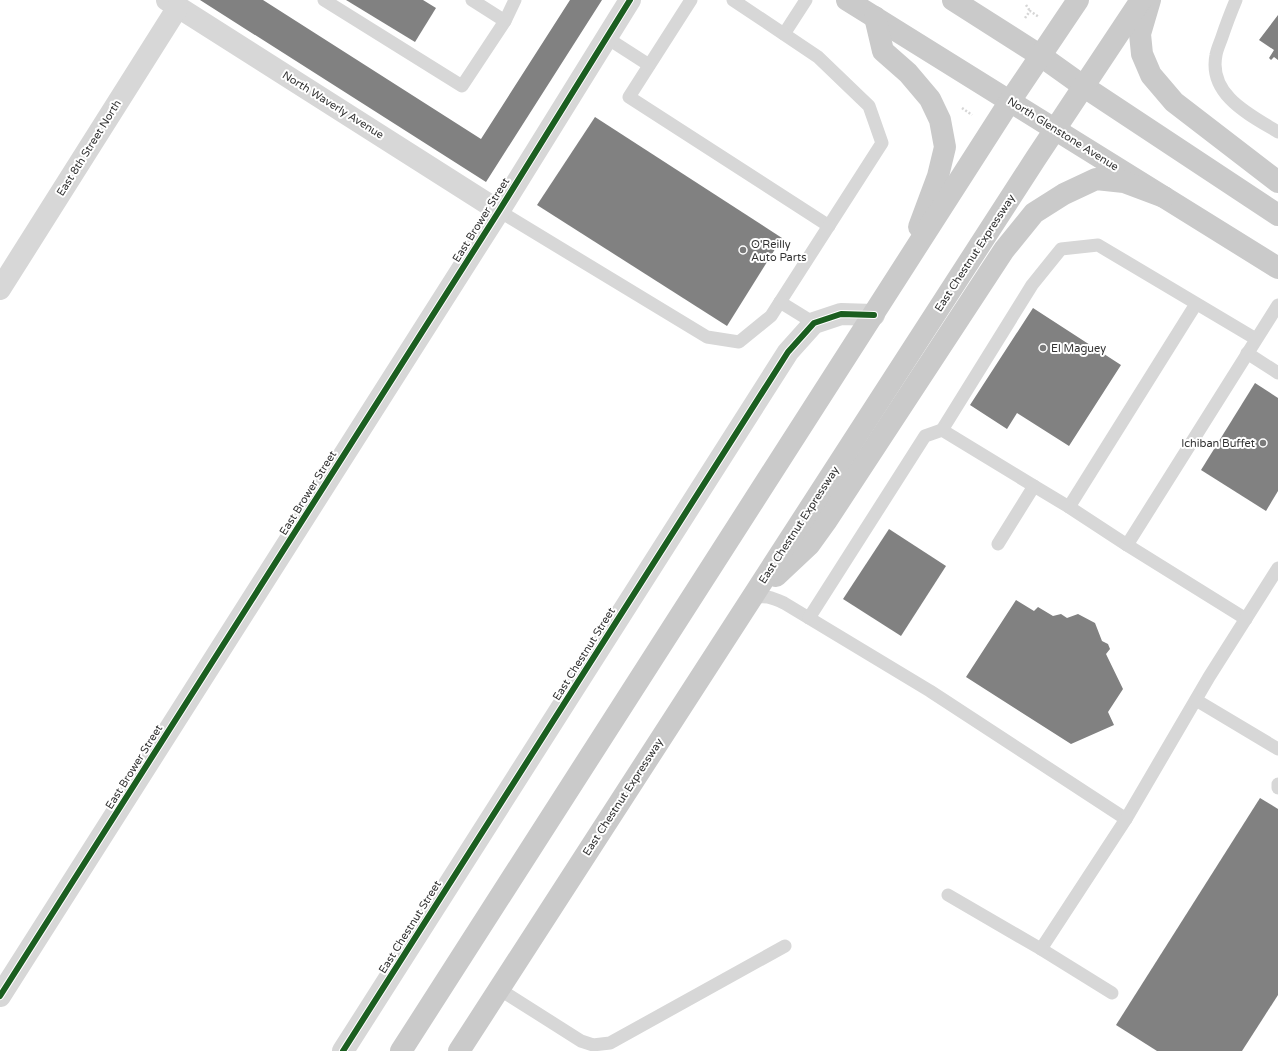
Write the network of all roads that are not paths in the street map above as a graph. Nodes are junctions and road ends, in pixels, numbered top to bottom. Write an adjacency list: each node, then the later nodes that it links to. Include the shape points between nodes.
1 (324, 0): 16 (lane, via 462,86)
2 (472, 0): 16 (lane)
3 (515, 0): 16 (lane)
4 (630, 0): 18 (street, East Brower Street)
5 (691, 0): 20 (lane)
6 (733, 0): 17 (lane)
7 (806, 0): 17 (lane)
8 (847, 0): 15 (main road, North Glenstone Avenue)
9 (953, 0): 19 (main road)
10 (1078, 0): 19 (main road)
11 (1141, 0): 21 (main road, East Chestnut Expressway)
12 (1150, 0): 25 (main road, via 1140,34 1142,54 1151,75 1174,102)
13 (1236, 0): 24 (lane, via 1216,55 1215,73 1228,97 1242,110)
14 (173, 4): 27 (street, North Waverly Avenue); 32 (street, East 8th Street North)
15 (875, 17): 22 (main road, North Glenstone Avenue); 30 (main road, via 883,51 908,73 930,99 940,120 945,147 938,176)
16 (505, 21)
17 (784, 34): 29 (lane, via 818,57 869,106 882,143)
18 (607, 38): 20 (lane); 27 (street, East Brower Street)
19 (1041, 56): 21 (main road); 22 (main road)
20 (649, 65): 29 (lane, via 629,97)
21 (1083, 86): 23 (main road, East Chestnut Expressway); 28 (main road)
22 (1010, 101): 23 (main road, North Glenstone Avenue); 30 (main road)
23 (1055, 129): 26 (main road, North Glenstone Avenue); 47 (main road, East Chestnut Expressway)
24 (1278, 132)
25 (1278, 182)
26 (1164, 197): 31 (main road, North Glenstone Avenue); 47 (main road, via 1124,182 1096,179 1064,194 1034,213 1004,250 809,545)
27 (499, 211): 33 (lane, via 707,337 739,342 771,316); 60 (street, East Brower Street)
28 (1278, 215)
29 (828, 226): 33 (lane)
30 (905, 266): 36 (main road)
31 (1278, 268)
32 (0, 289)
33 (780, 302): 37 (lane)
34 (1196, 304): 38 (lane); 41 (lane, via 1098,245 1061,249 1032,286); 43 (lane)
35 (1278, 305): 38 (lane)
36 (874, 315): 37 (street, East Chestnut Street, via 841,314); 62 (main road)
37 (814, 323): 61 (street, East Chestnut Street, via 788,352)
38 (1256, 340): 39 (lane)
39 (1247, 353): 40 (lane); 45 (lane)
40 (1278, 372)
41 (942, 430): 42 (lane); 48 (lane, via 925,436)
42 (1034, 486): 43 (lane); 44 (lane)
43 (1069, 507): 45 (lane)
44 (998, 544)
45 (1127, 545): 49 (lane)
46 (1278, 568): 49 (lane)
47 (752, 598): 48 (lane, via 775,598); 58 (main road, East Chestnut Expressway)
48 (809, 618): 54 (lane, via 930,691)
49 (1246, 619): 50 (lane)
50 (1196, 700): 51 (lane); 54 (lane)
51 (1278, 749)
52 (1278, 784): 53 (lane)
53 (1278, 788)
54 (1126, 819): 57 (lane)
55 (948, 895): 57 (lane)
56 (785, 946): 58 (lane, via 610,1043 593,1045 581,1041)
57 (1041, 949): 59 (lane)
58 (499, 989): 63 (main road, East Chestnut Expressway)
59 (1112, 993)
60 (0, 996)
61 (343, 1051)
62 (401, 1051)
63 (459, 1051)

